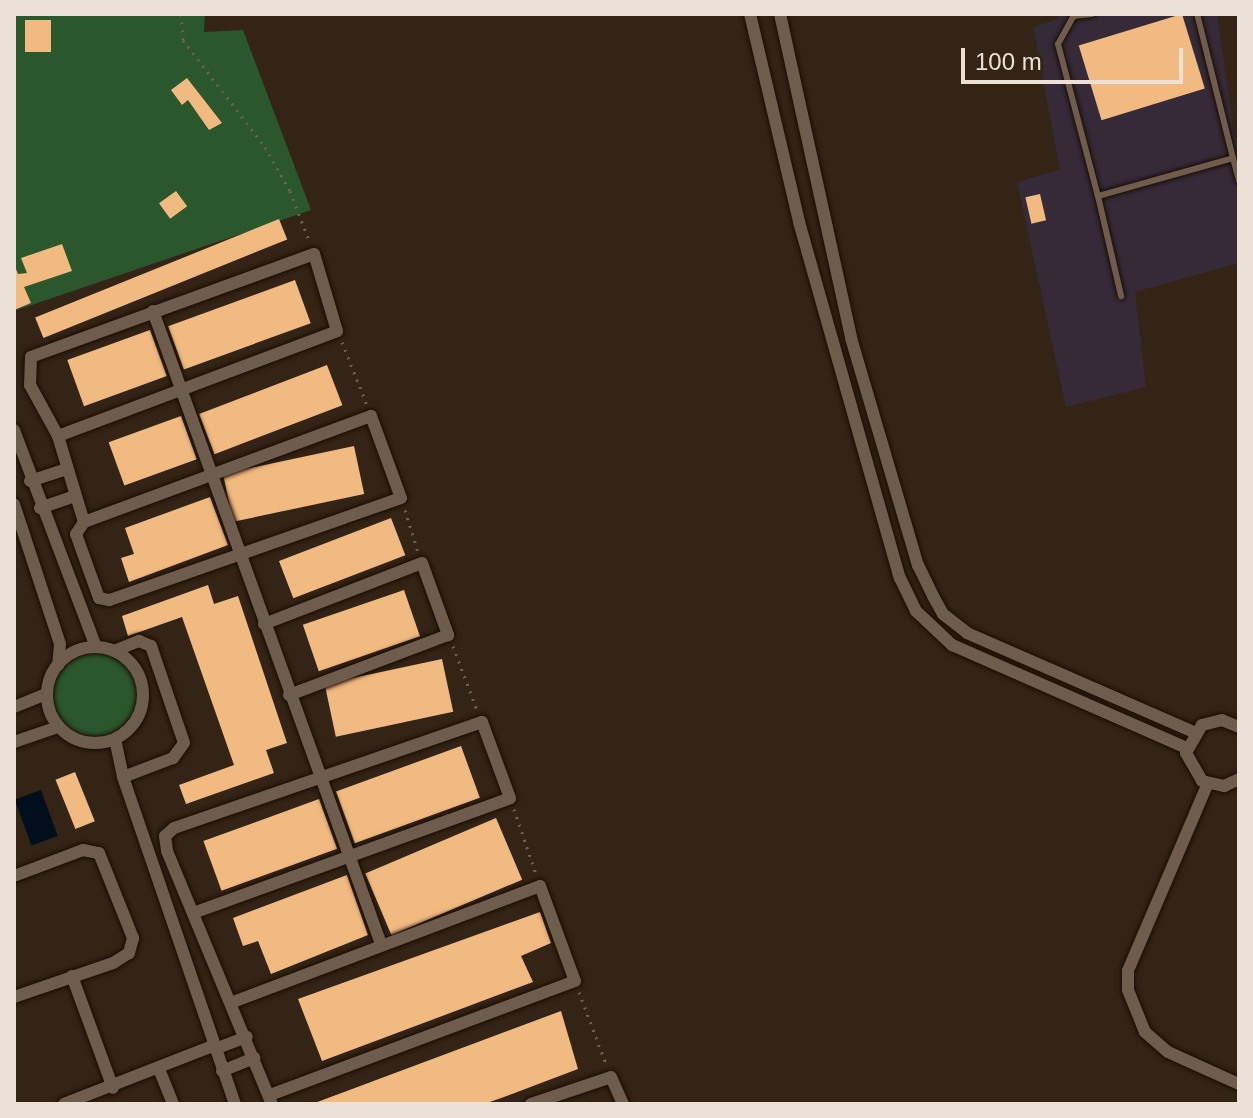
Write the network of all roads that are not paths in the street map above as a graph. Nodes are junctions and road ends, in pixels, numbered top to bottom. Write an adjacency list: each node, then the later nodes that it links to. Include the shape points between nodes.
1 (750, 14): 34 (street, via 799,222 900,578 916,611 952,645)
2 (780, 14): 31 (street, via 851,338 918,565 943,614 967,633)
3 (1092, 14): 5 (lane)
4 (1197, 14): 6 (lane)
5 (1073, 16): 8 (lane, via 1058,44)
6 (1233, 158): 7 (lane); 8 (lane)
7 (1239, 181)
8 (1098, 196): 9 (lane)
9 (1121, 296)
10 (153, 311): 11 (street); 11 (street, via 314,254 337,331); 13 (street, via 31,357 30,385)
11 (182, 390): 13 (street); 15 (street)
12 (14, 430): 16 (street)
13 (58, 436): 14 (street)
14 (66, 469): 16 (street); 17 (street)
15 (213, 475): 20 (street); 21 (street); 21 (street, via 371,416 401,498)
16 (30, 481): 19 (street)
17 (75, 496): 19 (street); 20 (street)
18 (14, 504): 25 (street, via 60,644)
19 (40, 508): 23 (street)
20 (84, 522): 21 (street, via 76,534 103,600)
21 (240, 555): 22 (street)
22 (264, 624): 27 (street); 27 (street, via 422,563 448,635)
23 (96, 647): 24 (street); 25 (street, via 75,652)
24 (114, 651): 32 (street, via 135,669 143,694 135,720); 35 (street, via 139,641 151,646 184,743 173,758)
25 (58, 665): 26 (street)
26 (47, 694): 28 (street); 29 (street)
27 (289, 695): 36 (street)
28 (14, 707)
29 (58, 727): 32 (street, via 80,741); 33 (street)
30 (1239, 727): 31 (street, via 1211,721)
31 (1194, 732): 34 (street)
32 (115, 739): 35 (street)
33 (14, 742)
34 (1187, 748): 38 (street, via 1194,774)
35 (123, 777): 47 (street)
36 (320, 777): 39 (street); 39 (street, via 482,722 510,798); 41 (street, via 168,831 164,842)
37 (1239, 779): 38 (street, via 1224,786)
38 (1208, 783): 51 (street, via 1128,971 1128,990 1145,1032 1168,1052)
39 (349, 855): 41 (street); 42 (street)
40 (14, 876): 43 (street, via 83,850 99,853 133,938 123,958)
41 (193, 913): 45 (street)
42 (381, 944): 45 (street); 53 (street, via 540,886 575,981)
43 (72, 976): 44 (street); 52 (street)
44 (14, 997)
45 (233, 1002): 46 (street)
46 (247, 1037): 47 (street); 48 (street)
47 (214, 1048): 49 (street); 50 (street)
48 (255, 1058): 50 (street); 53 (street)
49 (159, 1069): 52 (street); 55 (street)
50 (222, 1071): 56 (street)
51 (1239, 1084)
52 (113, 1088): 54 (street)
53 (271, 1099)
54 (64, 1104)
55 (173, 1104)
56 (235, 1104)
57 (531, 1104): 58 (street, via 611,1077)
58 (623, 1104)

